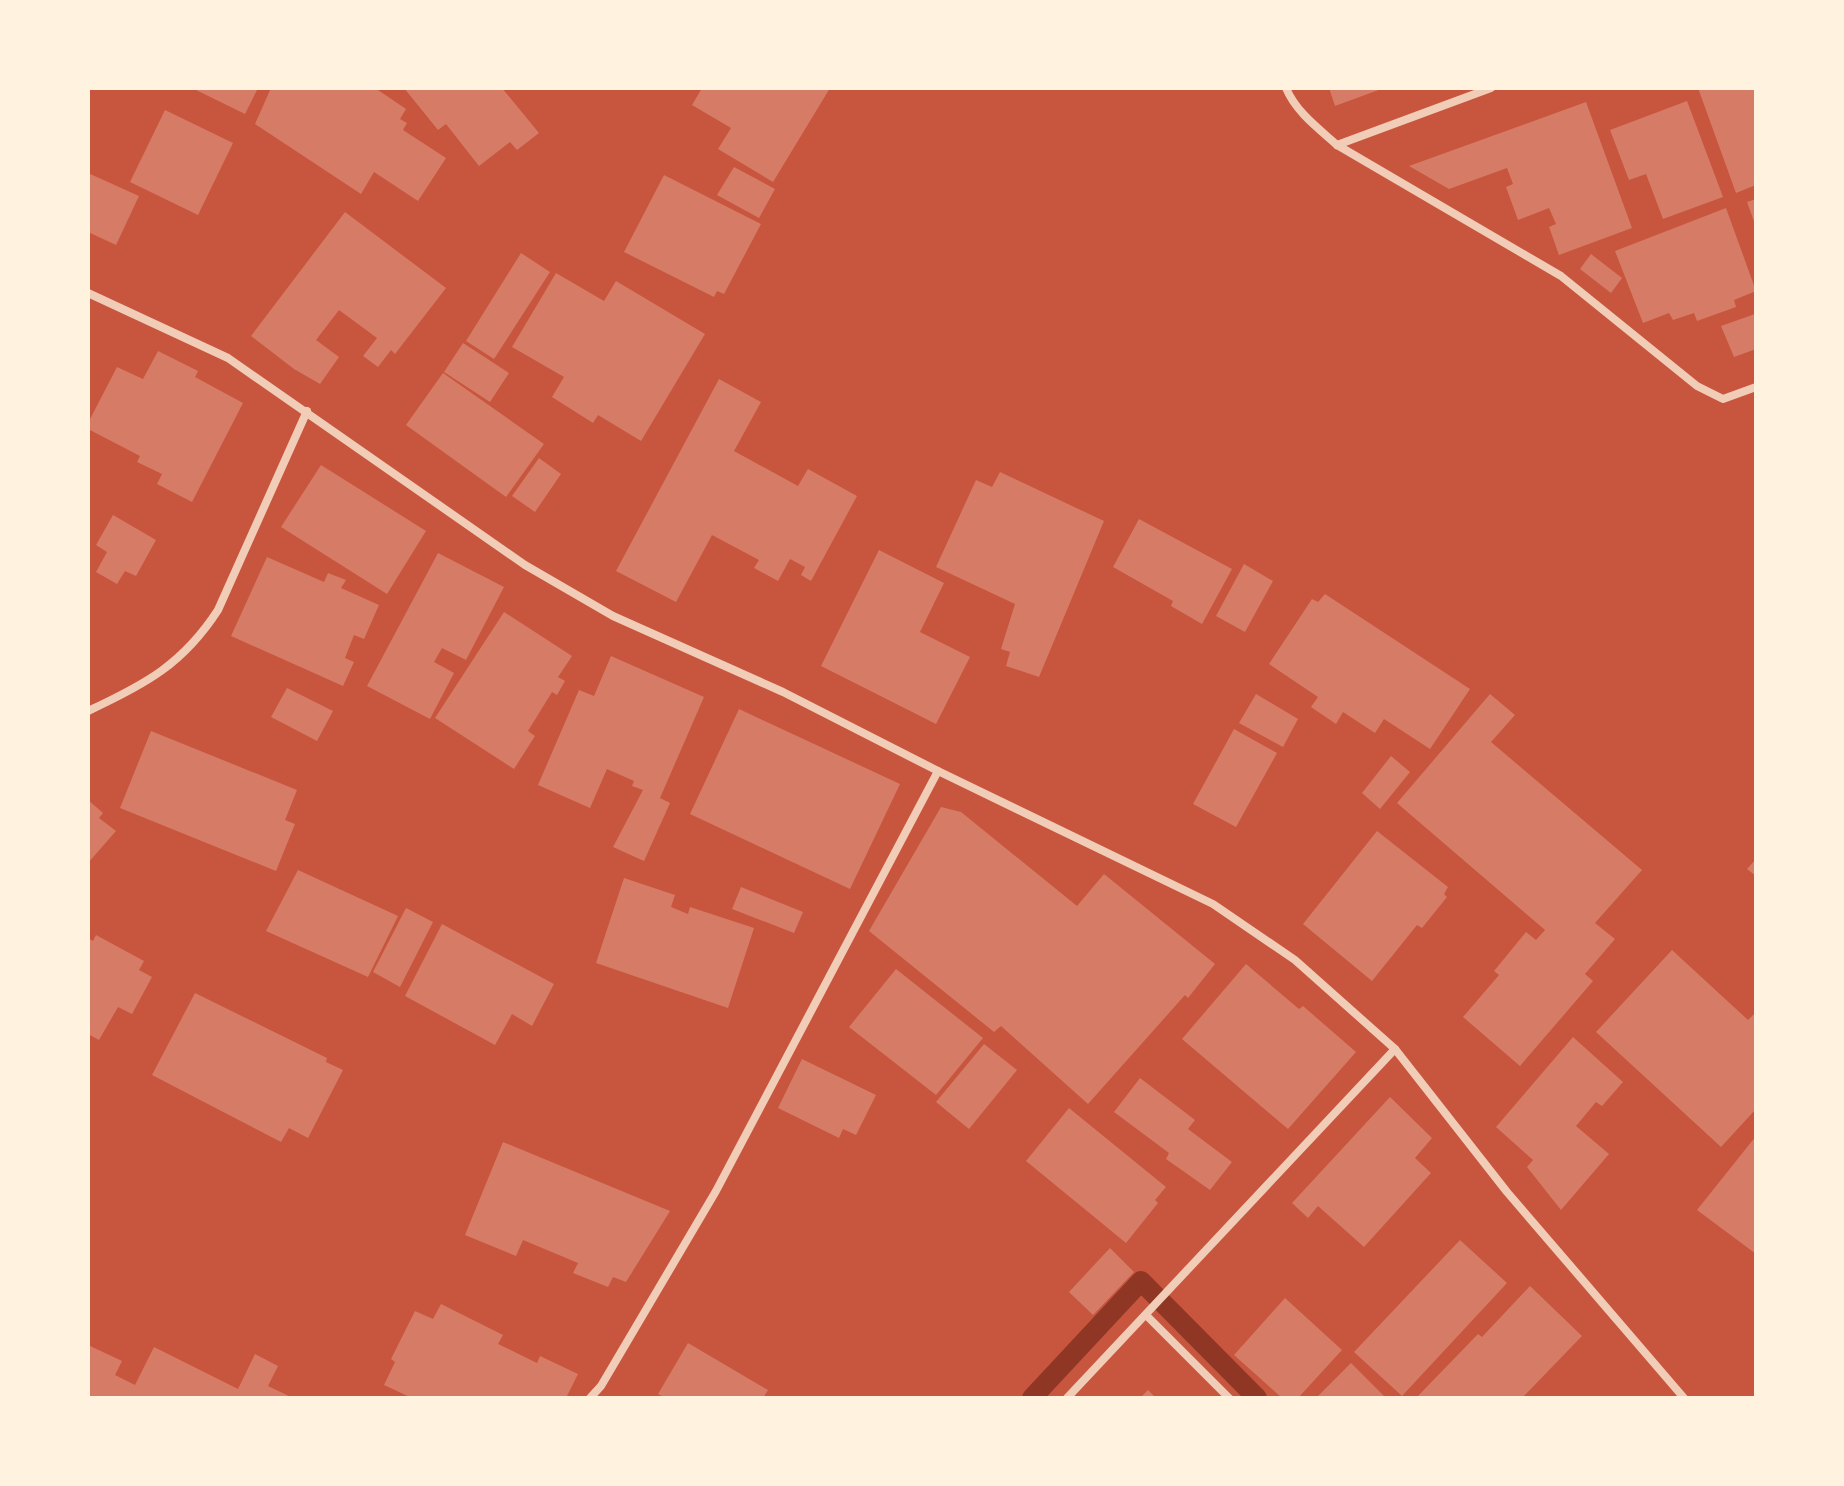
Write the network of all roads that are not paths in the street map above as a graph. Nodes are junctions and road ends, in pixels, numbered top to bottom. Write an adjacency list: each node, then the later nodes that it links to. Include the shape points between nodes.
1 (1286, 88): 3 (street, via 1306,118)
2 (1491, 88): 3 (street)
3 (1337, 145): 5 (street, via 1561,276 1697,386 1723,399)
4 (88, 293): 6 (street, via 228,358)
5 (1756, 387)
6 (307, 411): 7 (street, via 218,610 200,638 170,667); 8 (street, via 525,565 613,616 783,692)
7 (88, 711)
8 (938, 771): 9 (street, via 1213,904 1295,960); 11 (street, via 716,1191)
9 (1395, 1049): 10 (street); 14 (street, via 1507,1192)
10 (1147, 1313): 12 (street); 13 (street)
11 (590, 1398)
12 (1067, 1398)
13 (1229, 1398)
14 (1684, 1398)

